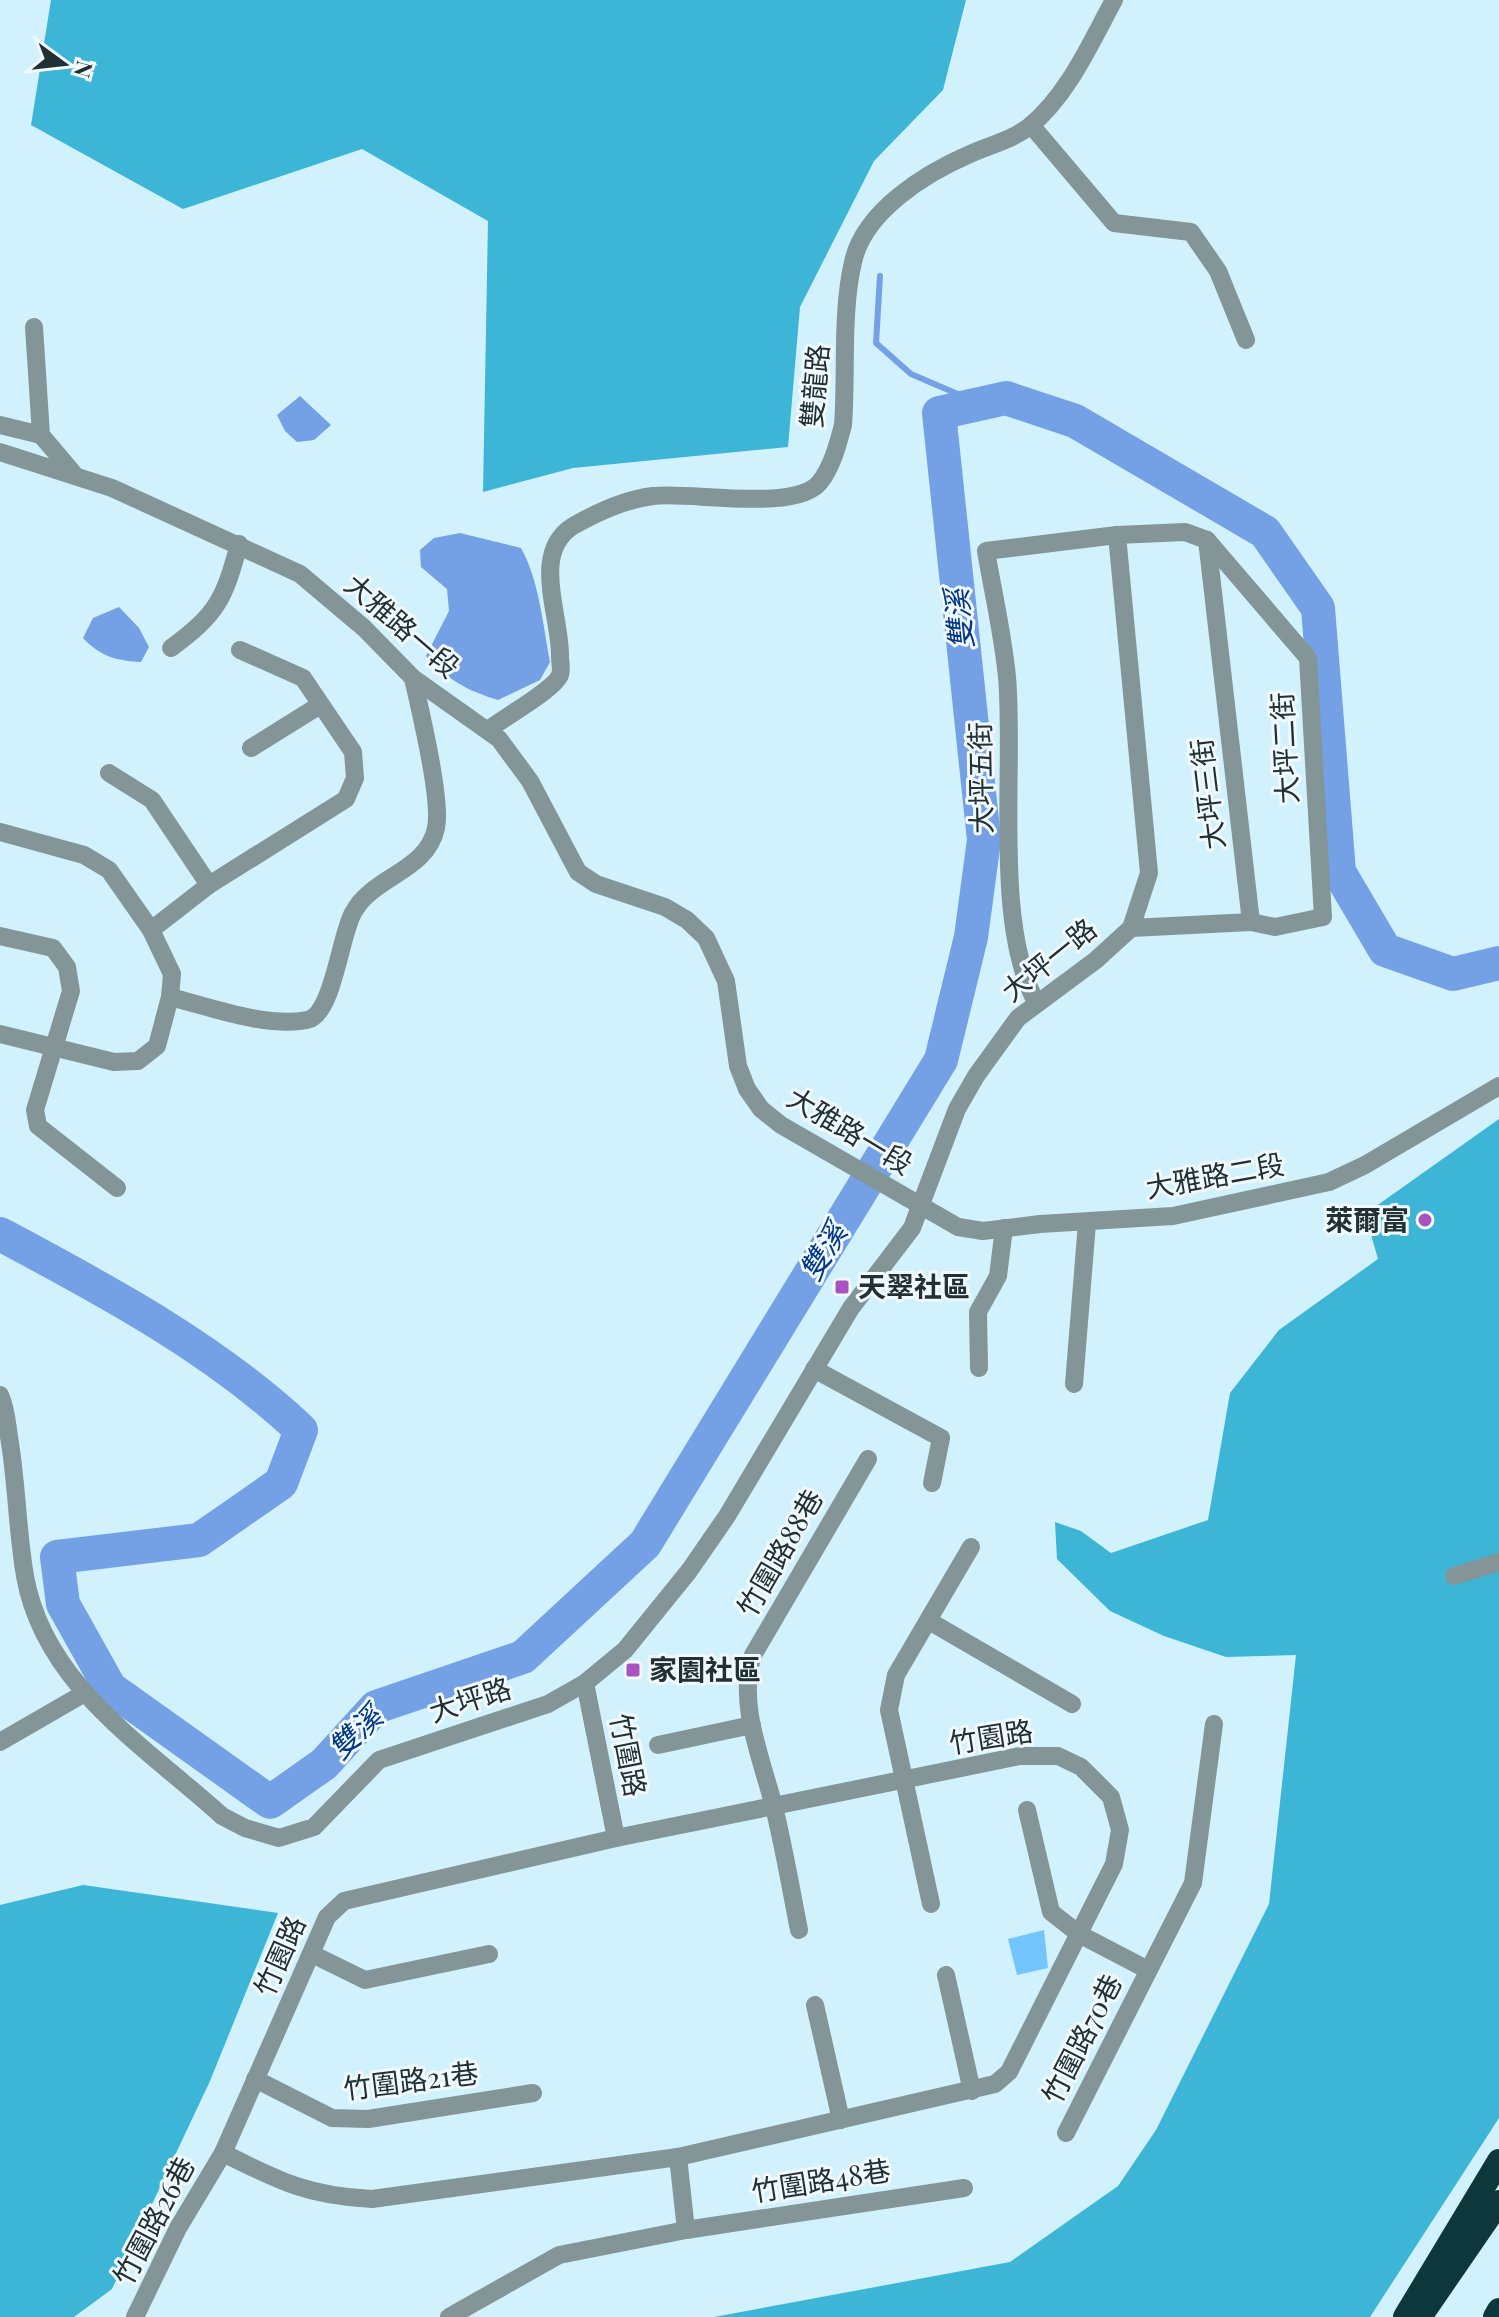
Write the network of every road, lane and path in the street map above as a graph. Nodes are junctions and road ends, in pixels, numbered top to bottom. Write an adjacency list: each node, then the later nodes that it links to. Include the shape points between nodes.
1 (1114, 0): 2 (street, 雙龍路, via 1076,70)
2 (1031, 125): 4 (street, via 1114,223 1191,232 1218,271); 16 (street, 雙龍路, via 905,192 864,234 853,261 843,425 819,483 801,494 779,497 653,496 571,527 555,543 548,567 560,675 544,694)
3 (34, 327): 6 (street)
4 (1246, 340)
5 (0, 425): 6 (street)
6 (41, 435): 8 (street)
7 (0, 452): 8 (street, 大雅路一段)
8 (76, 477): 11 (street, 大雅路一段)
9 (1207, 540): 10 (street, via 1185,532); 21 (street, 大坪三街); 21 (street, 大坪二街, via 1308,658 1323,917 1275,927)
10 (1118, 543): 22 (street, 大坪一路, via 1149,873); 26 (street, 大坪五街, via 986,551 1007,676 1017,951)
11 (239, 544): 12 (street, via 218,607); 14 (street, 大雅路一段, via 300,574)
12 (171, 648)
13 (240, 650): 15 (street, via 303,678)
14 (413, 678): 16 (street, 大雅路一段); 25 (street, via 437,826 427,852 354,910 325,1009 309,1020 256,1018)
15 (320, 705): 17 (street); 20 (street, via 353,752 355,778 346,799)
16 (488, 730): 31 (street, 大雅路一段, via 516,758 578,872 596,884 665,907 706,938 726,981 733,1043 747,1089 761,1109)
17 (251, 748)
18 (109, 773): 20 (street, via 152,800)
19 (0, 832): 23 (street, via 84,855 109,870)
20 (209, 885): 23 (street)
21 (1251, 922): 22 (street)
22 (1131, 928): 26 (street, 大坪一路, via 1086,969)
23 (151, 930): 25 (street, via 172,974)
24 (0, 936): 28 (street, via 53,948 67,967 71,991)
25 (170, 997): 28 (street, via 157,1046 138,1061 114,1062)
26 (1036, 1002): 31 (street, 大坪一路, via 1003,1038 957,1109)
27 (0, 1034): 28 (street)
28 (53, 1048): 30 (street, via 35,1110 38,1126)
29 (1499, 1086): 32 (street, 大雅路二段, via 1329,1182 1173,1216)
30 (117, 1188)
31 (921, 1206): 33 (street, 大雅路二段, via 958,1227); 35 (street, 大坪路, via 912,1228 851,1308)
32 (1087, 1223): 33 (street, 大雅路二段); 36 (street)
33 (1004, 1228): 34 (street, via 998,1276 978,1312)
34 (979, 1368)
35 (814, 1369): 40 (street, via 941,1438); 45 (street, 大坪路, via 689,1571 625,1650)
36 (1074, 1384)
37 (0, 1395): 39 (street, 大坪路)
38 (868, 1459): 49 (street, 竹圍路88巷, via 753,1655 746,1677)
39 (7, 1465): 46 (street, 大坪路, via 33,1605 56,1655)
40 (932, 1483)
41 (971, 1547): 44 (street)
42 (1499, 1562): 43 (street)
43 (1454, 1576)
44 (929, 1621): 47 (street); 52 (street, via 896,1675 889,1710)
45 (585, 1683): 46 (street, 大坪路, via 548,1704 379,1760 314,1827 279,1838 222,1816); 55 (street, 竹圍路)
46 (83, 1694): 50 (street)
47 (1072, 1704)
48 (1214, 1724): 61 (street, 竹圍路70巷, via 1193,1883)
49 (752, 1725): 51 (street); 53 (street, 竹圍路88巷)
50 (0, 1742)
51 (658, 1745)
52 (905, 1780): 53 (street, 竹園路); 56 (street); 58 (street, 竹園路, via 1020,1756 1058,1756 1081,1767 1111,1797 1120,1830 1114,1864)
53 (774, 1808): 55 (street, 竹園路); 57 (street, 竹圍路88巷)
54 (1027, 1810): 58 (street, 竹圍路70巷, via 1051,1912)
55 (616, 1838): 59 (street, 竹園路, via 344,1901 327,1917)
56 (931, 1904)
57 (799, 1930)
58 (1079, 1934): 61 (street, 竹圍路70巷); 65 (street, 竹園路, via 1009,2072 995,2084)
59 (312, 1954): 60 (street, via 365,1980); 64 (street, 竹園路)
60 (489, 1954)
61 (1148, 1970): 68 (street, 竹圍路70巷)
62 (946, 1975): 65 (street)
63 (815, 2005): 67 (street)
64 (255, 2079): 66 (street, 竹圍路21巷, via 332,2118 368,2119); 69 (street, 竹園路)
65 (972, 2091): 67 (street, 竹園路)
66 (533, 2093)
67 (841, 2120): 70 (street, 竹園路)
68 (1066, 2133)
69 (223, 2153): 70 (street, 竹園路, via 292,2187 328,2197 372,2199); 76 (street, 竹圍路26巷, via 178,2228)
70 (678, 2157): 74 (street)
71 (1499, 2161): 78 (highway)
72 (964, 2188): 74 (street, 竹圍路48巷)
73 (1499, 2202): 79 (highway)
74 (686, 2230): 77 (street, 竹圍路48巷, via 559,2255)
75 (1499, 2310): 80 (highway)
76 (135, 2317)
77 (449, 2317)
78 (1405, 2317)
79 (1420, 2317)
80 (1495, 2317)

